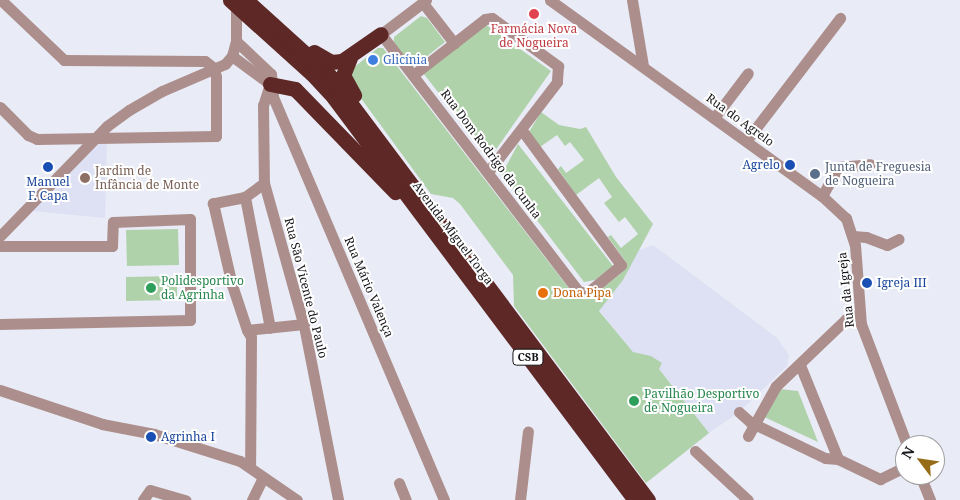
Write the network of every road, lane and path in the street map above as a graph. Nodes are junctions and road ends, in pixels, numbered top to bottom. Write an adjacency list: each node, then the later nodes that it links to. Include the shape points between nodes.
1 (1, 0): 16 (street, via 64,60 198,60)
2 (550, 0): 14 (street, Rua do Agrelo)
3 (632, 0): 11 (street)
4 (236, 1): 7 (highway, Avenida Miguel Torga); 9 (street); 31 (highway, Avenida Miguel Torga / CSB, via 322,85)
5 (424, 1): 8 (street); 10 (street)
6 (840, 18): 24 (street)
7 (277, 28): 13 (highway, via 295,36 324,60 331,62); 25 (highway, Avenida Miguel Torga / CSB, via 330,76)
8 (381, 34): 13 (highway); 17 (street, Rua Dom Rodrigo da Cunha)
9 (236, 41): 12 (street); 19 (street, Rua Mário Valença, via 268,68)
10 (454, 43): 17 (street); 22 (street, via 485,19 492,18 558,66 557,82)
11 (640, 45): 14 (street); 15 (street)
12 (232, 56): 16 (street, via 225,64); 19 (street)
13 (350, 58): 25 (highway, via 343,75 346,85 380,130)
14 (632, 59): 15 (street, Rua do Agrelo)
15 (643, 66): 21 (street, Rua do Agrelo)
16 (214, 68): 23 (street, via 129,110); 23 (street, via 216,136)
17 (417, 72): 27 (street, Rua Dom Rodrigo da Cunha)
18 (748, 73): 21 (street)
19 (270, 84): 28 (street, Rua São Vicente do Paulo, via 263,105); 31 (highway, via 295,89); 62 (street, Rua Mário Valença)
20 (0, 107): 23 (street, via 28,135 37,139)
21 (714, 118): 24 (street, Rua do Agrelo)
22 (522, 130): 27 (street); 27 (street, Rua Dom Rodrigo da Cunha, via 621,265 592,291 578,291)
23 (94, 139): 32 (street)
24 (746, 141): 29 (street, Rua do Agrelo)
25 (381, 143): 65 (highway, Avenida Miguel Torga / CSB)
26 (870, 164): 29 (street, via 838,167)
27 (488, 172)
28 (264, 183): 30 (street); 39 (street, Rua São Vicente do Paulo)
29 (822, 196): 34 (street, Rua da Igreja, via 846,218)
30 (245, 198): 40 (street); 41 (street, via 213,203 232,285)
31 (420, 215): 64 (highway, Avenida Miguel Torga / CSB)
32 (4, 223): 33 (street)
33 (0, 236)
34 (853, 236): 35 (street, via 887,245); 37 (street, Rua da Igreja)
35 (899, 239)
36 (0, 246): 38 (street, via 112,246 113,222 190,220 190,320)
37 (859, 314): 42 (street, via 846,320); 47 (street, Rua da Igreja)
38 (0, 324)
39 (304, 324): 40 (street); 60 (street, Rua São Vicente do Paulo)
40 (270, 328): 41 (street)
41 (247, 330): 51 (street, via 250,337)
42 (800, 365): 45 (street, via 776,386); 50 (street)
43 (0, 390): 51 (street, via 102,424 154,434)
44 (739, 412): 45 (street)
45 (754, 424): 48 (street); 50 (street, via 824,458)
46 (528, 432): 63 (street)
47 (903, 435)
48 (748, 436)
49 (695, 451): 66 (street)
50 (838, 458): 52 (street, via 880,479)
51 (250, 467): 53 (street)
52 (895, 472)
53 (263, 476): 58 (street); 59 (street)
54 (399, 483): 61 (street)
55 (924, 485): 67 (street)
56 (143, 500): 57 (street, via 150,490)
57 (186, 500)
58 (252, 500)
59 (297, 500)
60 (338, 500)
61 (406, 500)
62 (444, 500)
63 (520, 500)
64 (635, 500)
65 (648, 500)
66 (748, 500)
67 (930, 500)

